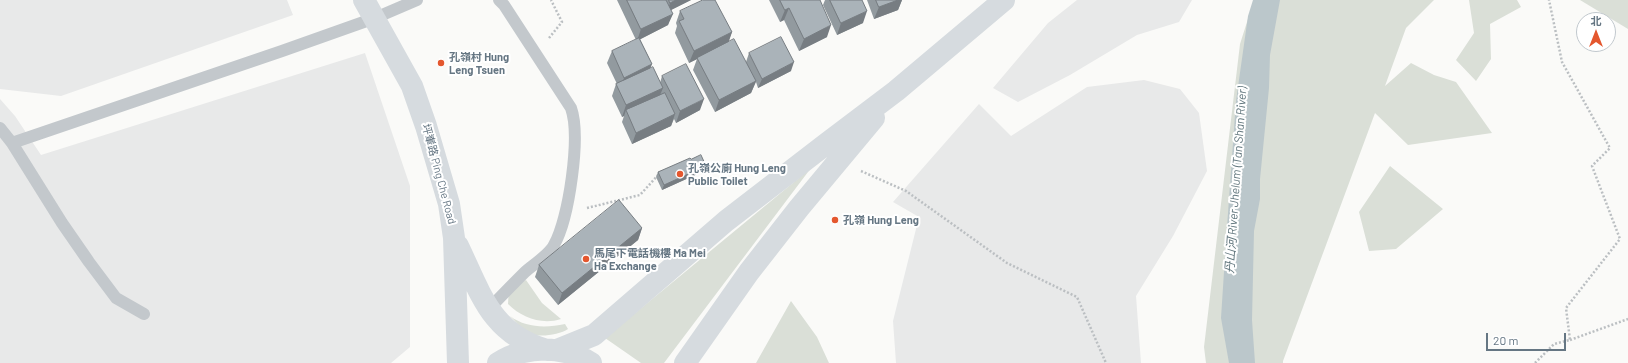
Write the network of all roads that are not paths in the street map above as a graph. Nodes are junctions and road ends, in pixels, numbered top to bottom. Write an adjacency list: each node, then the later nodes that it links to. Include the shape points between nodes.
1 (364, 0): 5 (main road, 坪輋路 Ping Che Road)
2 (417, 0): 5 (lane)
3 (499, 0): 10 (lane, via 569,104 574,118 574,148 565,213 554,246)
4 (1004, 0): 6 (main road)
5 (375, 18): 8 (lane); 9 (main road, 坪輋路 Ping Che Road, via 412,86 449,204)
6 (896, 91): 12 (main road, via 726,221 594,335); 16 (main road, via 749,272)
7 (0, 128): 8 (lane)
8 (12, 143): 11 (lane, via 71,236 116,298)
9 (454, 238): 10 (main road); 13 (main road, 坪輋路 Ping Che Road)
10 (489, 309): 12 (main road, via 503,327 517,338)
11 (144, 314)
12 (552, 350): 14 (main road, via 524,352); 15 (main road, via 571,354)
13 (458, 363)
14 (498, 363)
15 (591, 363)
16 (685, 363)

